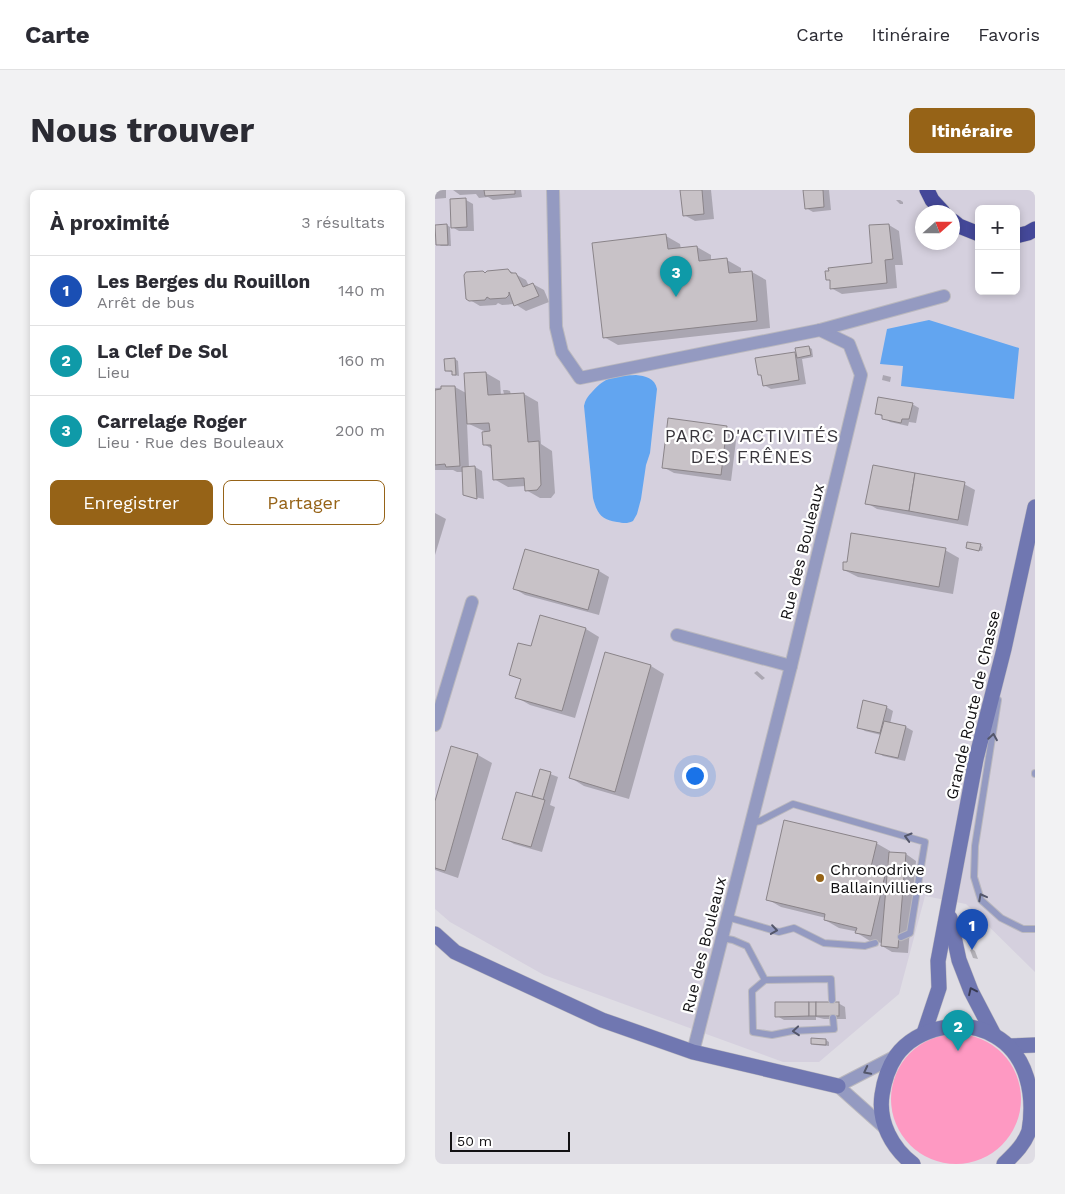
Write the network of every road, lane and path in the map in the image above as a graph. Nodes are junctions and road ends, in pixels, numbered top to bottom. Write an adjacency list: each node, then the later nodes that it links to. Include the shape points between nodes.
1 (553, 190): 9 (street, via 556,327 562,352 580,378)
2 (927, 190): 3 (highway)
3 (937, 205)
4 (960, 226): 6 (highway)
5 (1035, 229): 7 (highway)
6 (975, 232)
7 (1020, 235)
8 (944, 296): 9 (street)
9 (820, 330): 14 (street, Rue des Bouleaux, via 849,344 861,375)
10 (1035, 507): 13 (main road, Grande Route de Chasse)
11 (473, 602): 15 (street)
12 (677, 635): 14 (street)
13 (1004, 649): 17 (main road, Grande Route de Chasse, via 976,759); 19 (lane, one-way to 13, via 1023,929 1001,918 981,900 974,877 975,846)
14 (791, 666): 16 (street, Rue des Bouleaux)
15 (435, 725)
16 (751, 823): 18 (street, Rue des Bouleaux); 21 (lane, one-way to 16, via 910,933 925,842 793,804)
17 (948, 911): 27 (main road, Grande Route de Chasse, via 938,961 939,988); 28 (main road, one-way to 17, via 959,960)
18 (727, 917): 22 (street, Rue des Bouleaux); 23 (lane, one-way to 23, via 779,932 794,928 824,943 865,946)
19 (1035, 928)
20 (435, 934): 31 (main road, via 455,952 602,1020)
21 (901, 937)
22 (722, 938): 24 (lane, via 747,946); 31 (street, Rue des Bouleaux)
23 (875, 943)
24 (765, 980): 25 (lane, via 831,979); 26 (lane, one-way to 24, via 834,1029 772,1035 753,1032 751,991)
25 (833, 1000)
26 (833, 1018)
27 (924, 1033): 28 (main road, via 947,1026 971,1027); 32 (main road)
28 (994, 1035): 30 (main road)
29 (1035, 1045): 30 (main road)
30 (1010, 1046): 34 (main road, via 1026,1067)
31 (693, 1052): 33 (main road)
32 (896, 1056): 33 (street, one-way to 33); 36 (main road, via 885,1079 881,1103)
33 (838, 1086): 36 (street)
34 (1034, 1091): 35 (main road)
35 (1034, 1113): 38 (main road, via 1029,1132)
36 (885, 1128): 37 (main road)
37 (906, 1161)
38 (1004, 1164)

